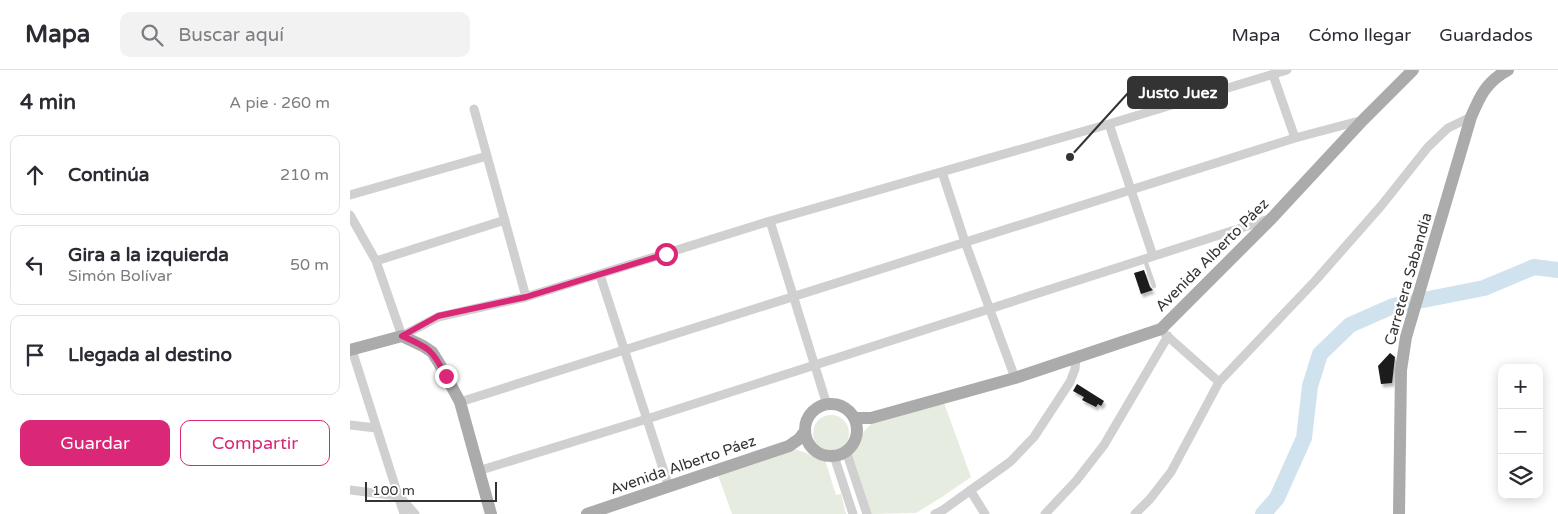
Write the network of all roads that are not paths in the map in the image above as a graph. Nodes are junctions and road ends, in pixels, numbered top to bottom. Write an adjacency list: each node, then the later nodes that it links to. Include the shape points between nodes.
1 (1287, 70): 4 (street)
2 (1413, 70): 7 (main road, Avenida Alberto Páez)
3 (1508, 70): 6 (main road, Carretera Sabandía, via 1491,81 1479,96)
4 (1273, 74): 8 (street); 9 (street)
5 (474, 110): 10 (street)
6 (1471, 117): 33 (street, via 1448,128 1428,147 1321,274); 61 (main road, Carretera Sabandía, via 1406,337 1401,370)
7 (1363, 120): 9 (street); 15 (main road, Avenida Alberto Páez)
8 (1109, 124): 11 (street); 12 (street)
9 (1295, 138): 12 (street)
10 (487, 156): 13 (street); 16 (street)
11 (942, 172): 17 (street); 18 (street)
12 (1132, 190): 18 (street); 19 (street)
13 (350, 195)
14 (350, 215): 20 (street)
15 (1272, 218): 19 (street); 26 (main road, Avenida Alberto Páez)
16 (505, 220): 20 (street); 23 (street)
17 (770, 222): 21 (street); 24 (street)
18 (965, 242): 24 (street); 25 (street)
19 (1149, 257): 22 (lane); 25 (street)
20 (376, 261): 27 (street)
21 (600, 275): 23 (street); 29 (street)
22 (1154, 286)
23 (526, 297): 27 (street, via 438,316)
24 (793, 297): 29 (street); 31 (street)
25 (990, 308): 31 (street); 32 (street)
26 (1164, 333): 30 (main road, Avenida Alberto Páez); 33 (street); 59 (street, via 1104,445)
27 (407, 338): 28 (main road); 34 (main road, via 432,352)
28 (351, 350): 39 (street)
29 (625, 350): 34 (street); 36 (street)
30 (1076, 359): 32 (main road, Avenida Alberto Páez); 48 (street, via 1070,382 1034,437 1010,462)
31 (814, 365): 35 (street); 36 (street)
32 (1015, 378): 37 (main road, Avenida Alberto Páez)
33 (1219, 382): 60 (street, via 1171,472)
34 (460, 402): 45 (main road)
35 (826, 405): 37 (main road, via 849,411); 40 (main road, via 811,414)
36 (647, 419): 45 (street); 46 (street)
37 (855, 423): 43 (main road, via 856,438)
38 (350, 425): 39 (street)
39 (376, 428): 49 (street)
40 (805, 431): 41 (main road, Avenida Alberto Páez); 42 (main road)
41 (789, 446): 42 (main road, Avenida Alberto Páez); 46 (main road, Avenida Alberto Páez)
42 (812, 448): 44 (main road, via 826,456)
43 (846, 451): 44 (main road); 56 (street)
44 (834, 456): 55 (street)
45 (478, 471): 53 (main road)
46 (669, 487): 50 (main road, Avenida Alberto Páez)
47 (350, 490): 49 (street)
48 (970, 490): 57 (street); 58 (street)
49 (398, 496): 51 (street); 52 (street)
50 (613, 510): 54 (main road, Avenida Alberto Páez)
51 (404, 514)
52 (415, 514)
53 (491, 514)
54 (587, 514)
55 (853, 514)
56 (867, 514)
57 (936, 514)
58 (984, 514)
59 (1045, 514)
60 (1135, 514)
61 (1399, 514)

